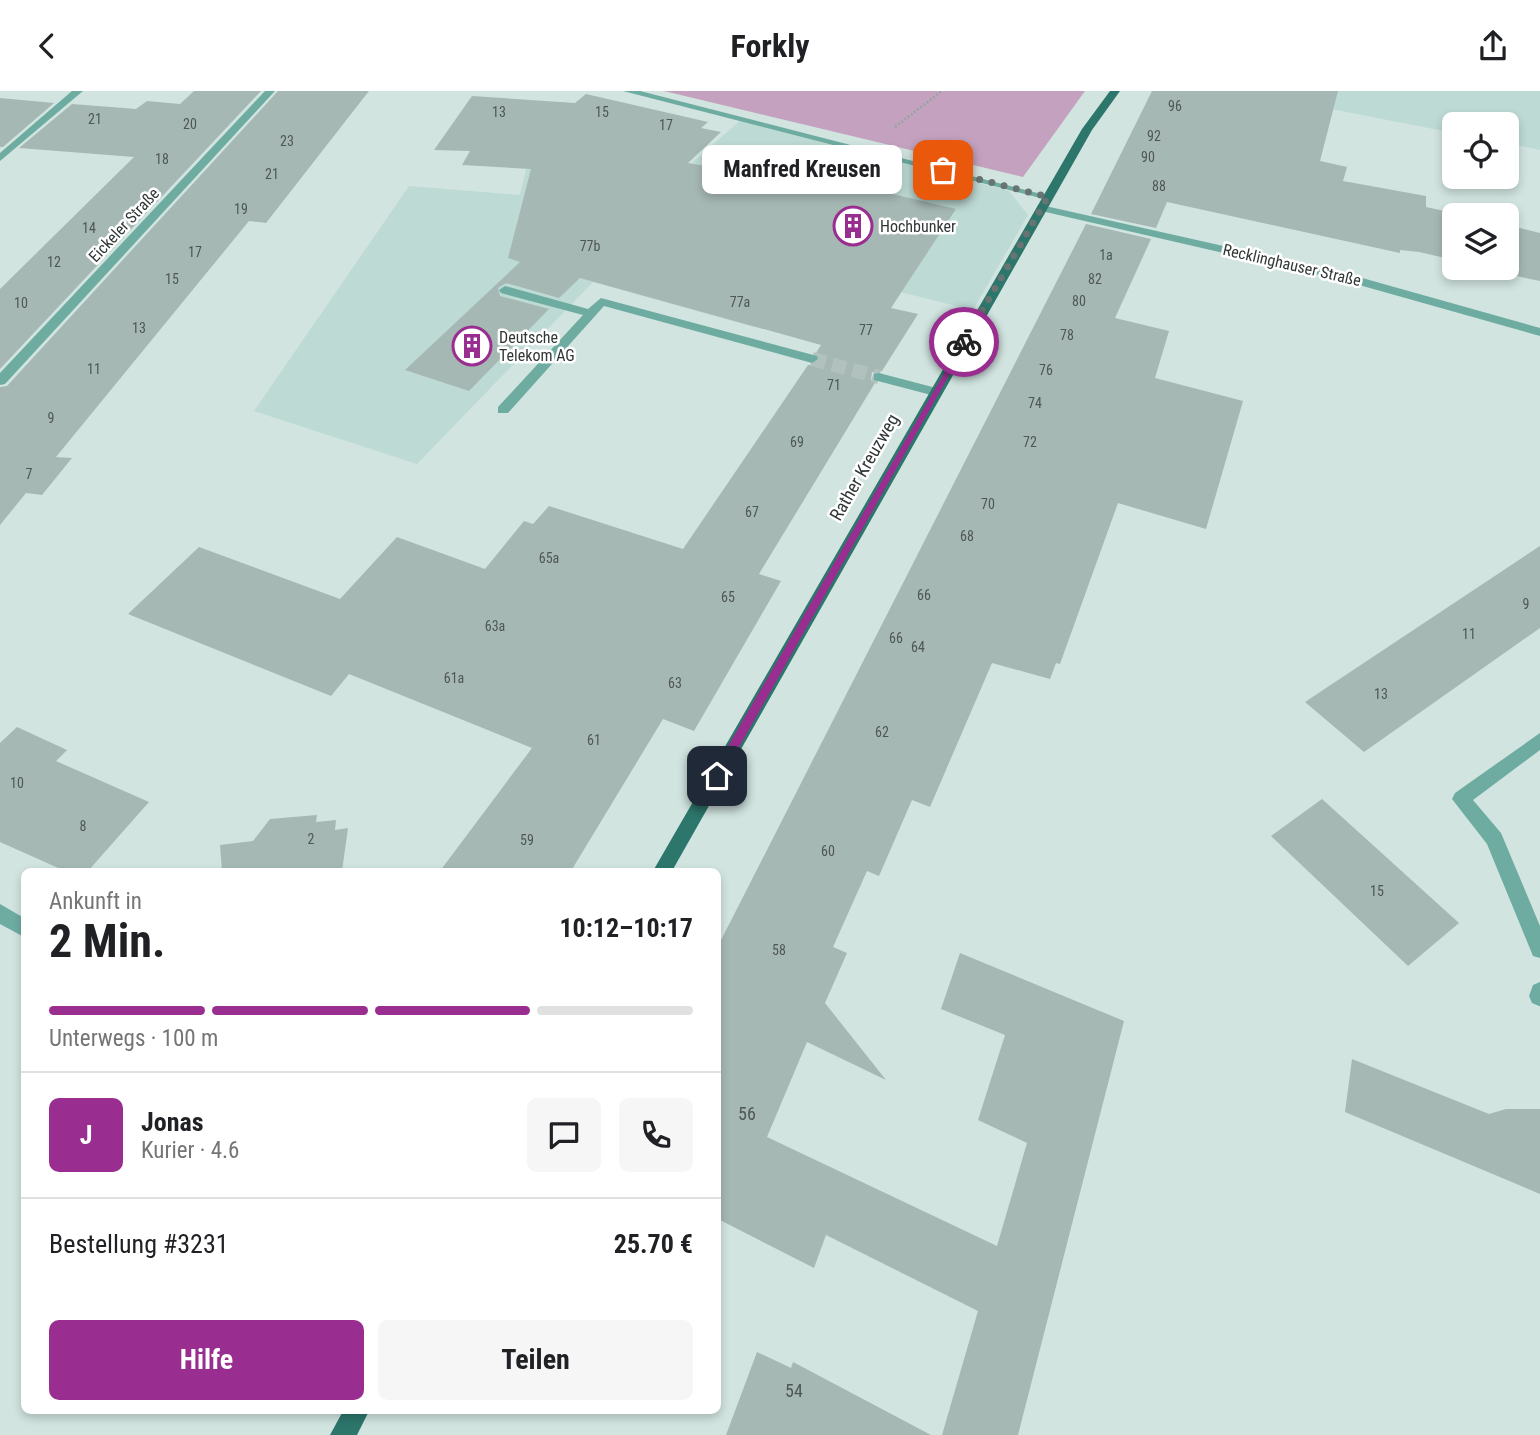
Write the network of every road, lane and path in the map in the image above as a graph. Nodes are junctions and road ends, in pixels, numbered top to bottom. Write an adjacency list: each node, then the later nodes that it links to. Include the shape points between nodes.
1 (78, 91): 7 (street)
2 (270, 91): 14 (street, Eickeler Straße)
3 (628, 91): 6 (street, Recklinghauser Straße)
4 (942, 91): 6 (path)
5 (1115, 91): 8 (main road, Rather Kreuzweg)
6 (864, 151): 8 (street, Recklinghauser Straße)
7 (0, 158)
8 (1045, 202): 11 (street, Recklinghauser Straße); 15 (main road, Rather Kreuzweg)
9 (505, 290): 10 (street)
10 (591, 313): 12 (street, via 601,302); 16 (street)
11 (1540, 331)
12 (812, 359)
13 (879, 377): 15 (street)
14 (0, 381)
15 (935, 392): 18 (main road, Rather Kreuzweg)
16 (503, 410)
17 (1540, 740): 21 (street, via 1461,799 1494,839)
18 (664, 868)
19 (0, 913): 20 (street)
20 (21, 925)
21 (1540, 949)
22 (355, 1414): 23 (main road)
23 (343, 1435)

